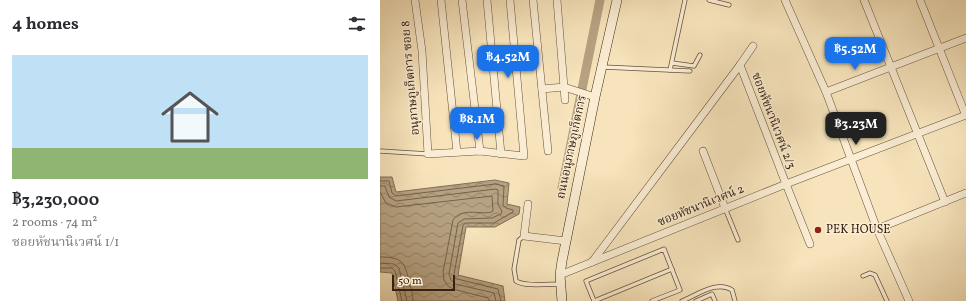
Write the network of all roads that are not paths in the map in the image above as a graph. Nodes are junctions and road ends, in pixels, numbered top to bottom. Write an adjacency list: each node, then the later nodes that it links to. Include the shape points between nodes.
1 (415, 0): 37 (street, อนุภาษภูเก็ตการ ซอย 8, via 422,50)
2 (441, 0): 35 (street)
3 (462, 0): 33 (street)
4 (486, 0): 38 (street)
5 (510, 0): 38 (street, via 524,156)
6 (532, 0): 26 (street)
7 (557, 0): 25 (street)
8 (617, 0): 21 (street, ถนนอนุภาษภูเก็ตการ)
9 (685, 0): 19 (lane)
10 (709, 0): 14 (lane)
11 (785, 0): 27 (street)
12 (864, 0): 22 (street)
13 (920, 0): 17 (street)
14 (729, 5)
15 (966, 38): 17 (street)
16 (753, 46): 20 (street)
17 (938, 49): 22 (street); 30 (street)
18 (700, 54): 19 (lane, via 694,66)
19 (672, 63): 23 (lane)
20 (740, 65): 40 (street, ซอยหัชนานิเวศน์ 2/3); 50 (street)
21 (602, 67): 23 (lane); 28 (street, ถนนอนุภาษภูเก็ตการ)
22 (891, 67): 27 (street); 31 (street)
23 (670, 70): 24 (lane)
24 (690, 71)
25 (564, 87): 26 (street); 28 (street); 29 (street)
26 (542, 89): 34 (street)
27 (826, 92): 39 (street)
28 (595, 96): 47 (street, ถนนอนุภาษภูเก็ตการ)
29 (565, 100)
30 (966, 115): 31 (street, ซอยหัชนานิเวศน์ 2)
31 (919, 134): 39 (street, ซอยหัชนานิเวศน์ 2); 42 (street)
32 (380, 151): 37 (lane)
33 (480, 151): 35 (street); 38 (street)
34 (548, 151)
35 (456, 152): 37 (street)
36 (703, 152): 44 (street)
37 (428, 154)
38 (501, 154)
39 (851, 159): 40 (street, ซอยหัชนานิเวศน์ 2); 45 (street)
40 (786, 184): 44 (street, ซอยหัชนานิเวศน์ 2); 49 (street, ซอยหัชนานิเวศน์ 2/3)
41 (966, 193): 42 (street)
42 (945, 202): 45 (street)
43 (528, 204): 46 (street)
44 (725, 208): 48 (lane); 50 (street, ซอยหัชนานิเวศน์ 2)
45 (877, 229): 62 (street)
46 (524, 236): 47 (street); 53 (lane, via 519,240 514,269 516,281 519,284 527,284)
47 (566, 240): 53 (street, ถนนอนุภาษภูเก็ตการ)
48 (738, 240)
49 (810, 244)
50 (591, 262): 53 (street, ซอยหัชนานิเวศน์ 2)
51 (672, 269): 55 (lane); 55 (lane, via 664,248 586,281); 56 (lane, via 680,290)
52 (863, 276): 61 (lane, via 870,273 875,275)
53 (561, 280): 54 (street, ถนนอนุภาษภูเก็ตการ)
54 (562, 301)
55 (594, 301)
56 (652, 301)
57 (682, 301): 60 (lane, via 717,286 723,286 732,290)
58 (696, 301): 59 (lane, via 712,294)
59 (715, 301)
60 (735, 301)
61 (887, 301)
62 (909, 301)

